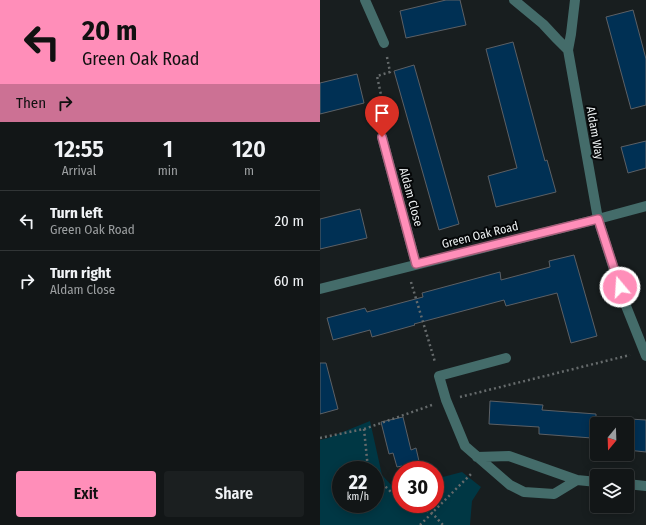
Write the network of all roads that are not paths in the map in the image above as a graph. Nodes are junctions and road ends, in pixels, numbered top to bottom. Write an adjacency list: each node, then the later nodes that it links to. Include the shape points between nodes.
1 (365, 0): 4 (street)
2 (514, 0): 5 (street, via 543,24)
3 (575, 0): 5 (street, Aldam Way)
4 (384, 42)
5 (568, 50): 8 (street, Aldam Way)
6 (382, 137): 9 (street, Aldam Close)
7 (646, 206): 8 (street, Green Oak Road)
8 (598, 219): 9 (street, Green Oak Road); 11 (street, Aldam Way, via 624,301)
9 (411, 265): 10 (street, Green Oak Road)
10 (320, 289)
11 (645, 354)
12 (506, 358): 13 (street, via 439,376 465,446)
13 (479, 459): 14 (street, via 509,456); 14 (street, via 510,485 524,492 554,494)
14 (577, 480): 15 (street)
15 (590, 481)
16 (634, 485): 17 (street)
17 (646, 486)

